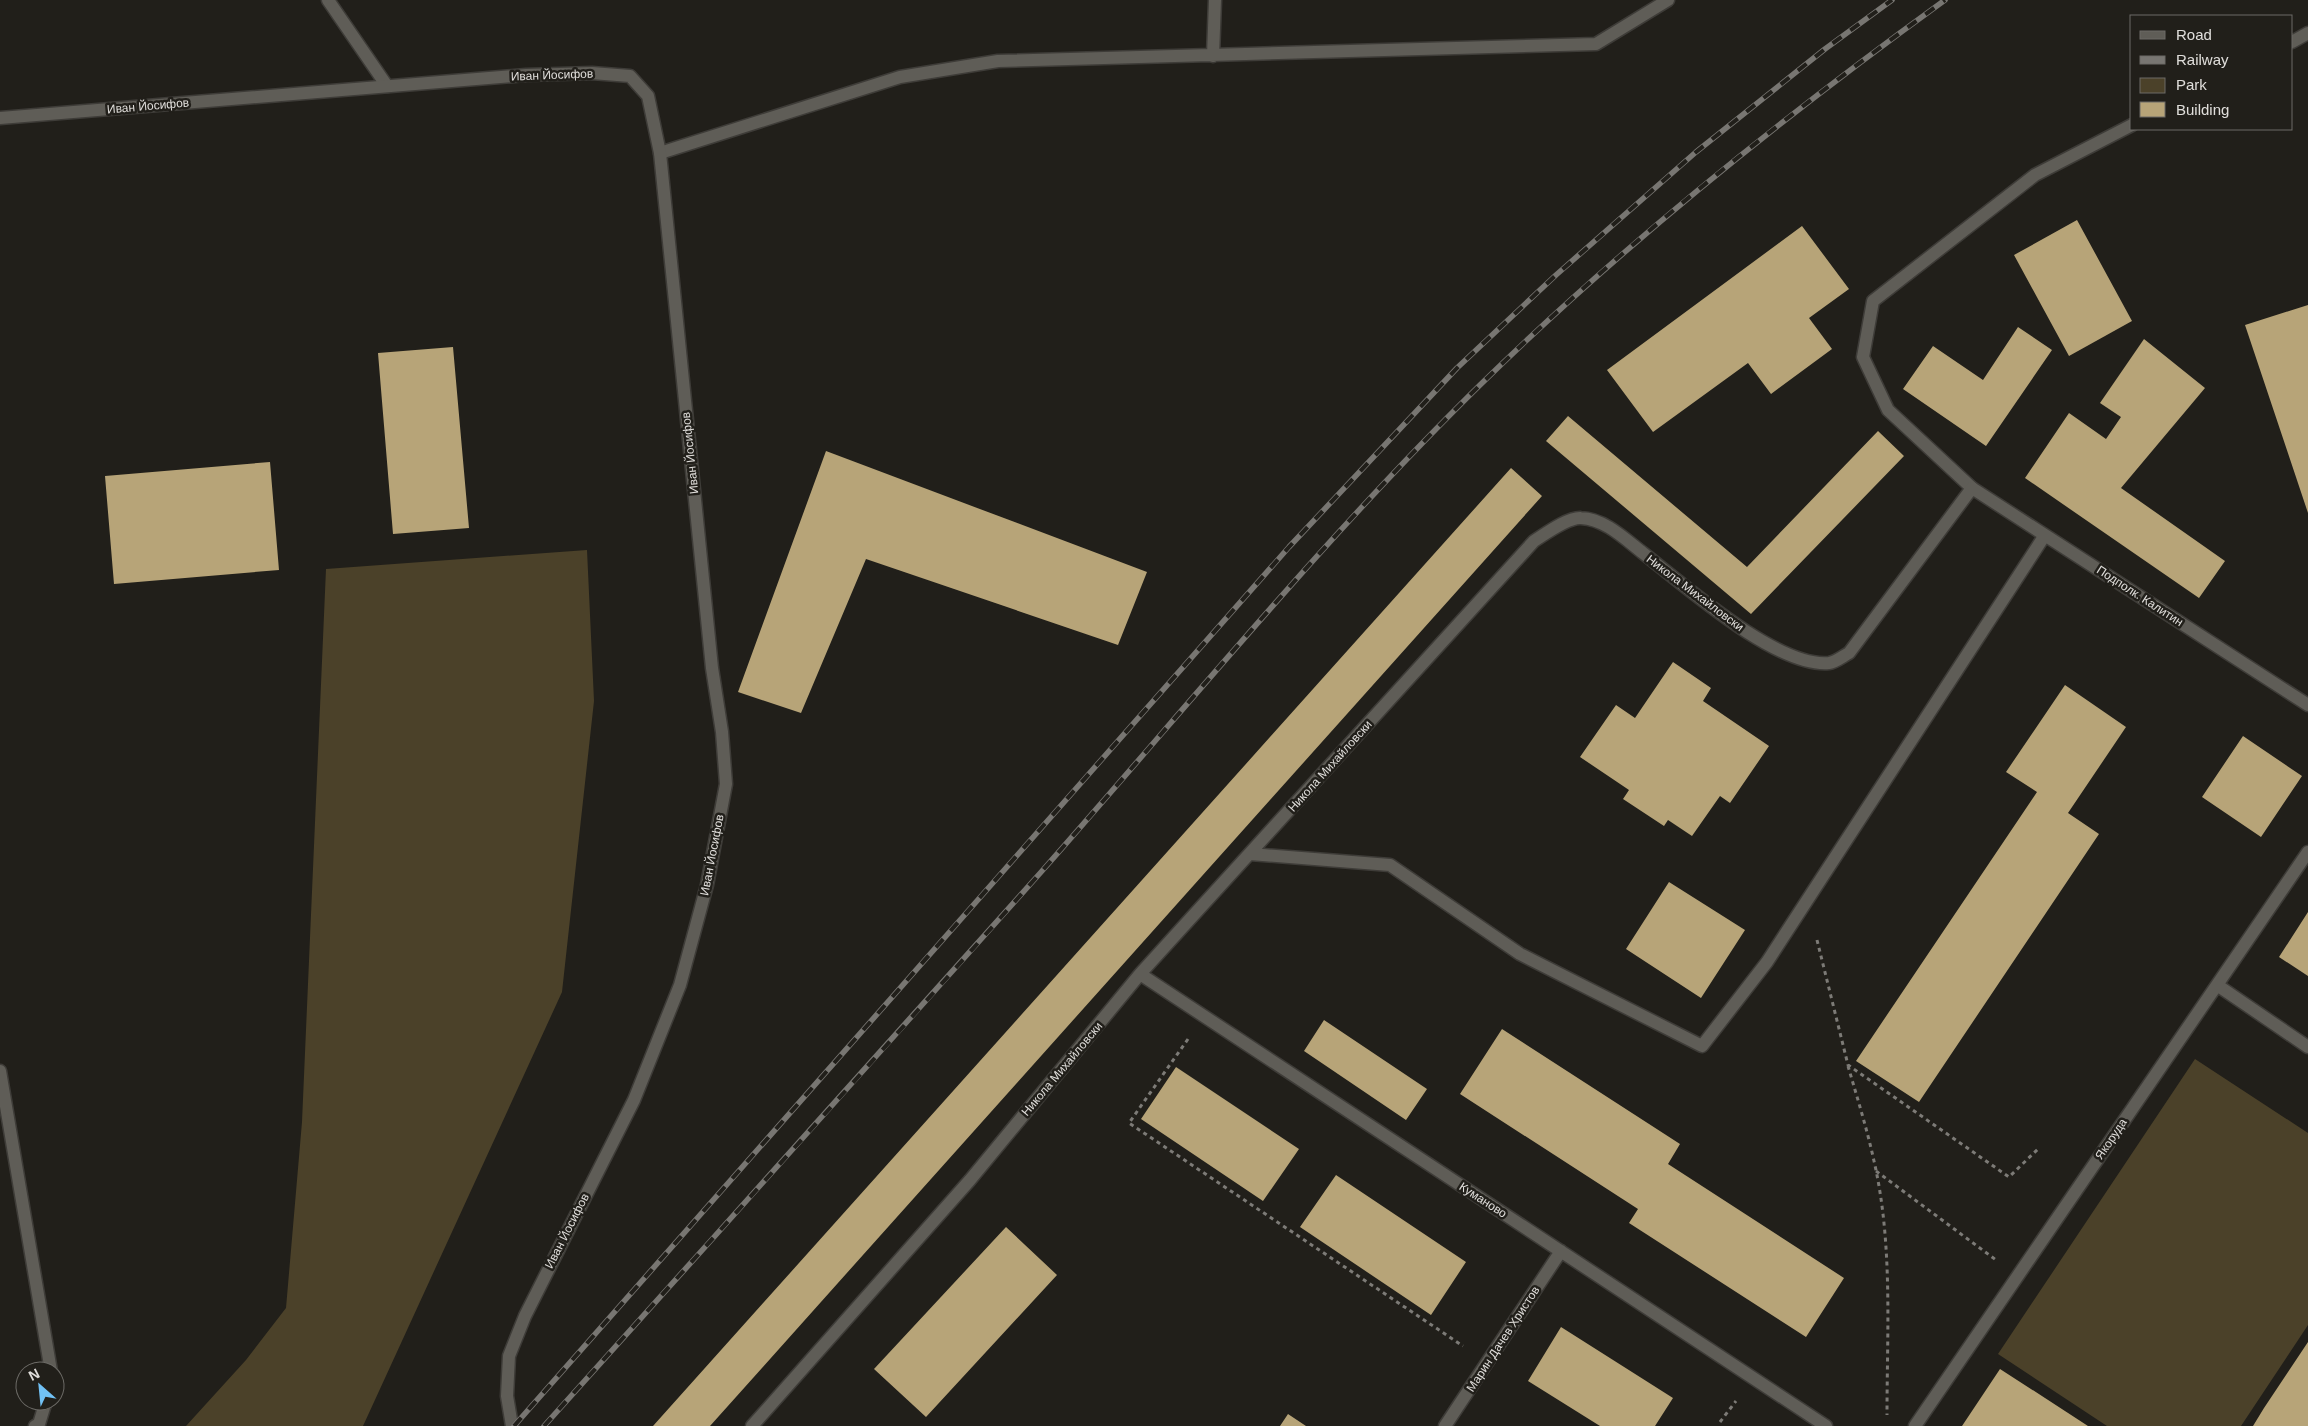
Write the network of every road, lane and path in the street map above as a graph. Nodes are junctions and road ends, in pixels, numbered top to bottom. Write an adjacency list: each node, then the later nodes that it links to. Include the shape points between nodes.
1 (328, 0): 7 (street)
2 (1215, 0): 6 (street)
3 (1668, 0): 6 (street, via 1596,44)
4 (2308, 33): 5 (street)
5 (2293, 41)
6 (1213, 56): 10 (street, via 998,61 900,77)
7 (387, 86): 8 (street, Иван Йосифов); 10 (street, Иван Йосифов, via 526,75 592,73 630,76 648,96)
8 (0, 118)
9 (2130, 126): 11 (street, Подполк. Калитин, via 2035,175 1873,301 1863,357 1888,410)
10 (660, 153): 32 (street, Иван Йосифов, via 726,784 707,885 680,986 634,1100 524,1316 509,1356 507,1396)
11 (1972, 488): 12 (street, Подполк. Калитин); 15 (street, Никола Михайловски, via 1849,653 1832,663 1811,663 1739,628 1608,526 1580,518 1554,528 1534,541)
12 (2045, 535): 13 (street, Подполк. Калитин); 16 (street)
13 (2308, 704)
14 (2308, 852): 18 (street, Якоруда)
15 (1250, 854): 16 (street, via 1390,865 1520,954 1702,1046 1767,962); 17 (street, Никола Михайловски)
16 (1807, 900): 21 (path)
17 (1140, 974): 19 (street, Куманово); 33 (street, Никола Михайловски, via 970,1180)
18 (2217, 985): 20 (street); 26 (street, Якоруда)
19 (1206, 1017): 25 (street, Куманово); 28 (path, via 1175,1055 1130,1123)
20 (2308, 1047)
21 (1848, 1065): 23 (path, via 2009,1177); 24 (path)
22 (0, 1071): 27 (street)
23 (2038, 1149)
24 (1876, 1171): 26 (path); 30 (path, via 1888,1268)
25 (1561, 1251): 28 (street, Марин Дачев Христов); 35 (street, Куманово)
26 (2018, 1276): 36 (street, Якоруда)
27 (49, 1361)
28 (1488, 1362): 34 (street, Марин Дачев Христов)
29 (43, 1411): 31 (street, via 39,1424)
30 (1887, 1416)
31 (35, 1426)
32 (512, 1426)
33 (752, 1426)
34 (1445, 1426)
35 (1826, 1426)
36 (1915, 1426)

